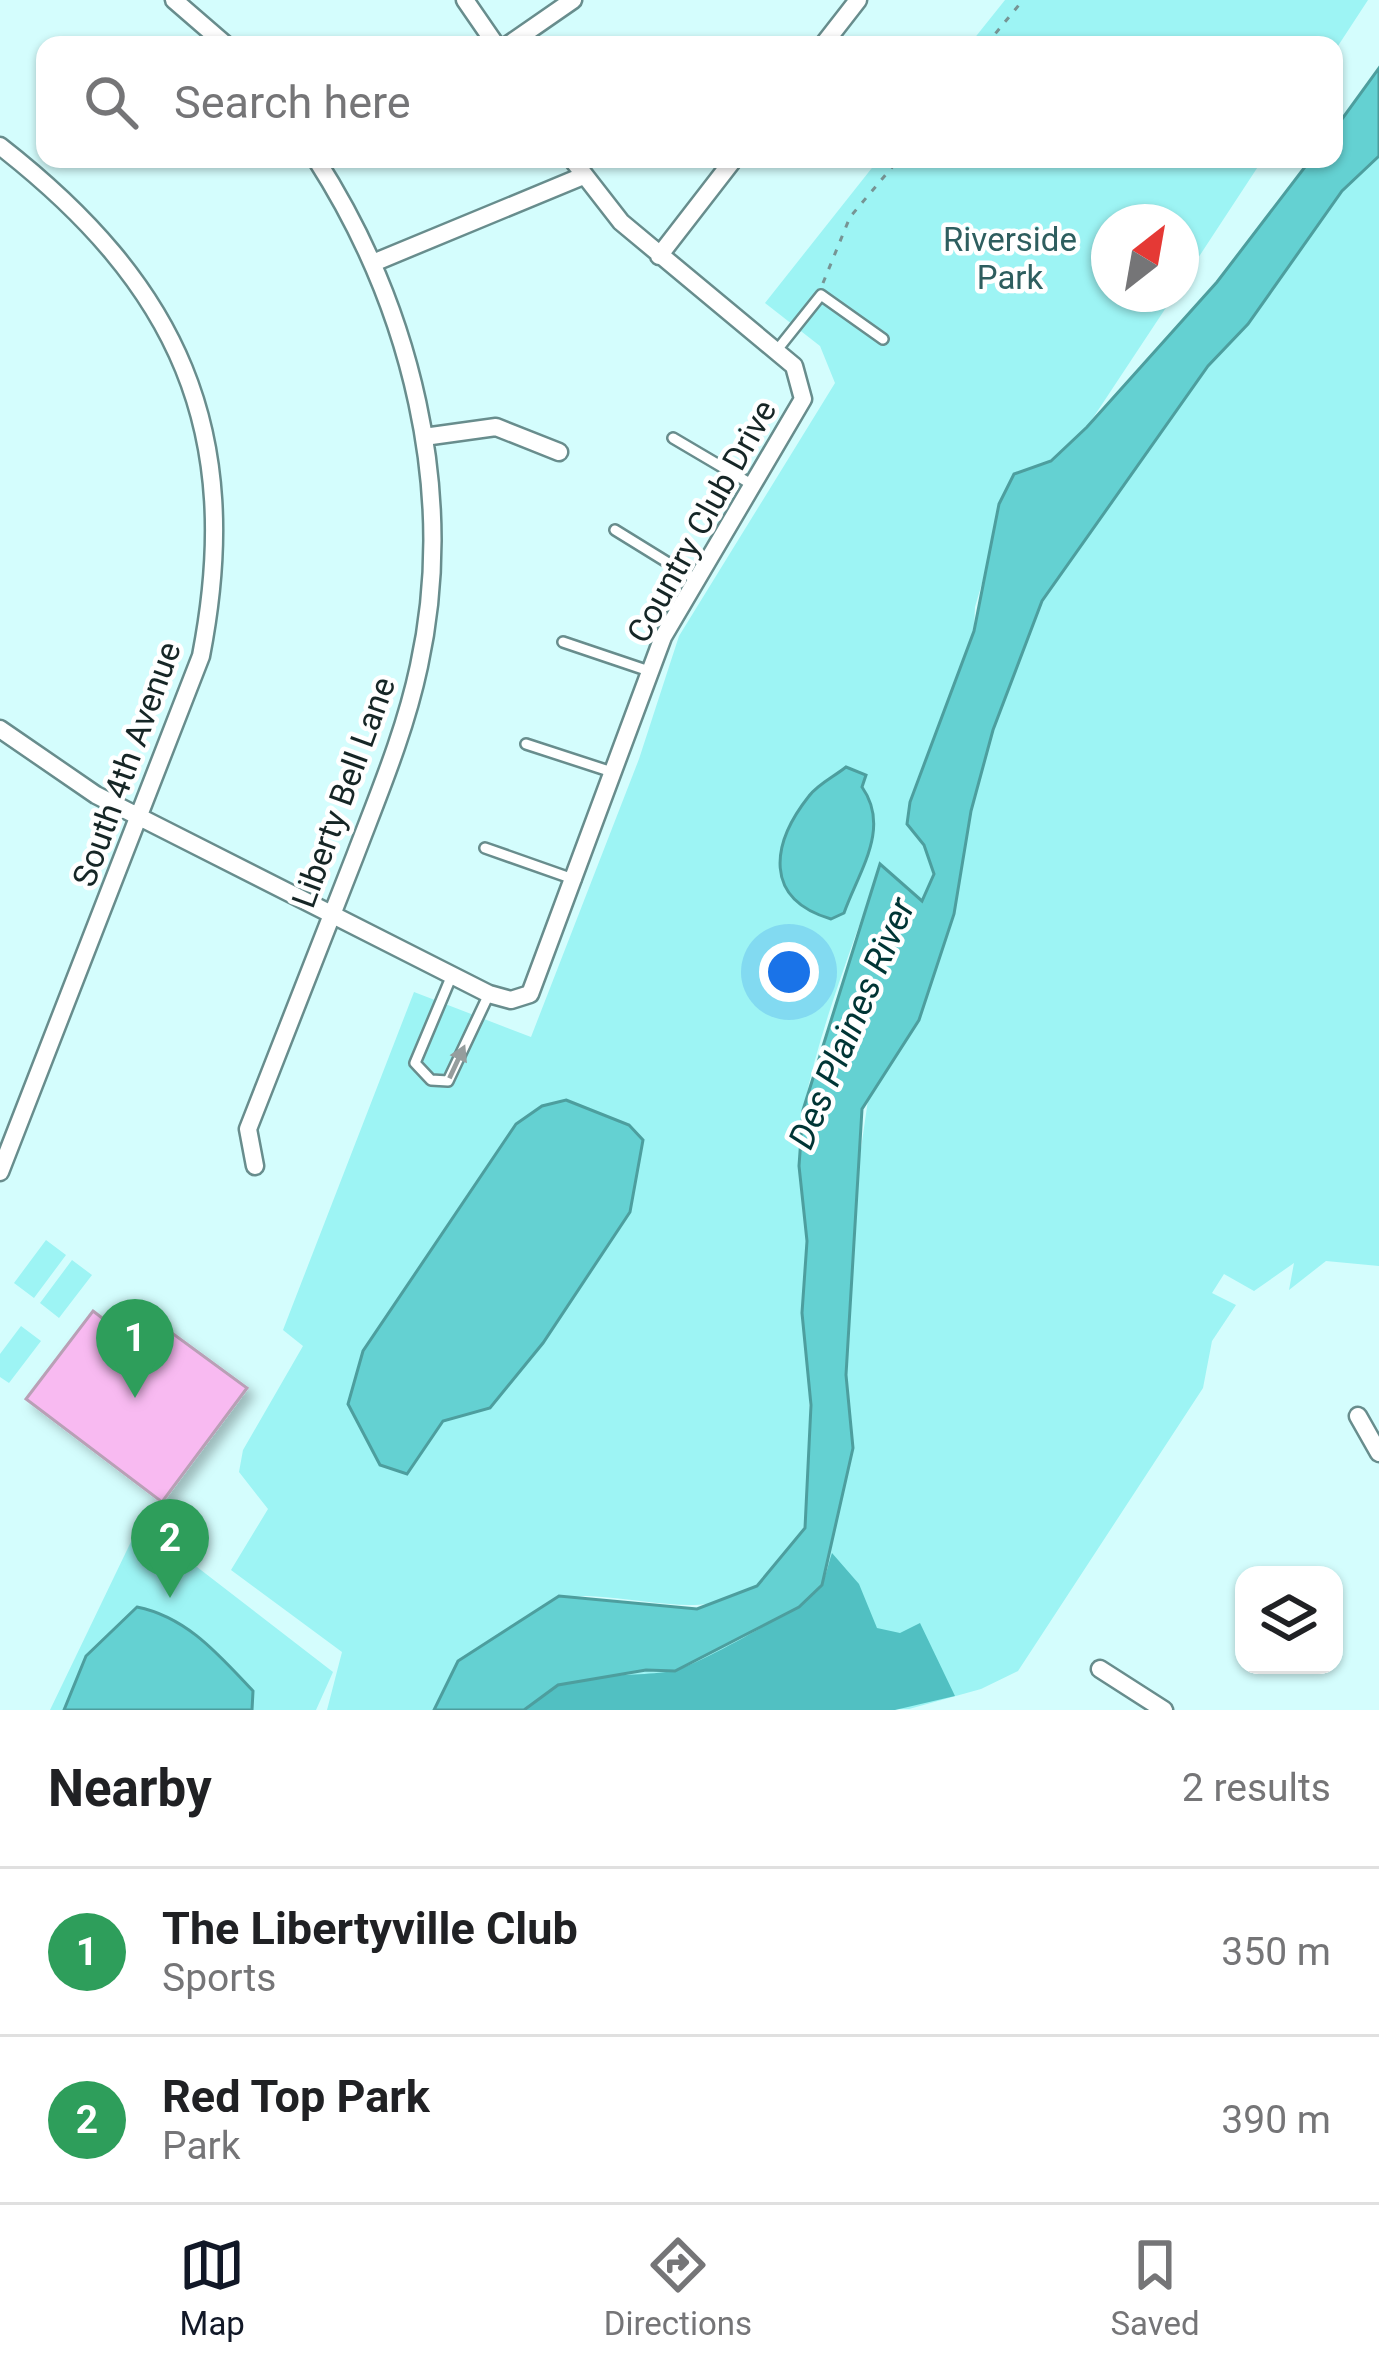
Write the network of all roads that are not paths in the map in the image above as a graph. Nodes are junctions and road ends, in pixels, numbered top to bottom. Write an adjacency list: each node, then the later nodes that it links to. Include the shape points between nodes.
1 (174, 0): 5 (street)
2 (465, 0): 6 (street)
3 (573, 0): 7 (street)
4 (858, 0): 8 (street)
5 (216, 36)
6 (490, 36)
7 (521, 36)
8 (830, 36)
9 (0, 146): 29 (street, South 4th Avenue, via 108,242 150,298 211,453 216,524 201,656)
10 (321, 168): 15 (street, Liberty Bell Lane)
11 (578, 168): 13 (street)
12 (727, 168): 14 (street)
13 (583, 176): 14 (street); 15 (street)
14 (659, 256): 17 (street)
15 (373, 263): 18 (street, Liberty Bell Lane, via 391,302)
16 (883, 339): 17 (lane, via 821,295)
17 (781, 354): 21 (street, Country Club Drive, via 803,398)
18 (424, 437): 20 (street, via 496,427); 32 (street, Liberty Bell Lane, via 432,573 420,662 402,734)
19 (674, 438): 21 (lane)
20 (559, 452)
21 (754, 486): 23 (street, Country Club Drive)
22 (615, 530): 23 (lane)
23 (696, 580): 25 (street, Country Club Drive)
24 (563, 642): 25 (lane)
25 (652, 672): 28 (street, Country Club Drive)
26 (0, 729): 29 (street)
27 (526, 744): 28 (lane)
28 (616, 773): 31 (street, Country Club Drive)
29 (140, 818): 32 (street); 36 (street, South 4th Avenue)
30 (484, 848): 31 (lane)
31 (576, 880): 34 (street, Country Club Drive, via 530,994)
32 (332, 915): 33 (street); 35 (street, Liberty Bell Lane, via 248,1129)
33 (452, 975): 34 (street); 34 (lane, one-way to 34, via 415,1063 431,1081 448,1081)
34 (489, 994)
35 (255, 1166)
36 (0, 1172)
37 (1358, 1416): 38 (street)
38 (1379, 1453)
39 (1100, 1669): 40 (street)
40 (1164, 1710)

